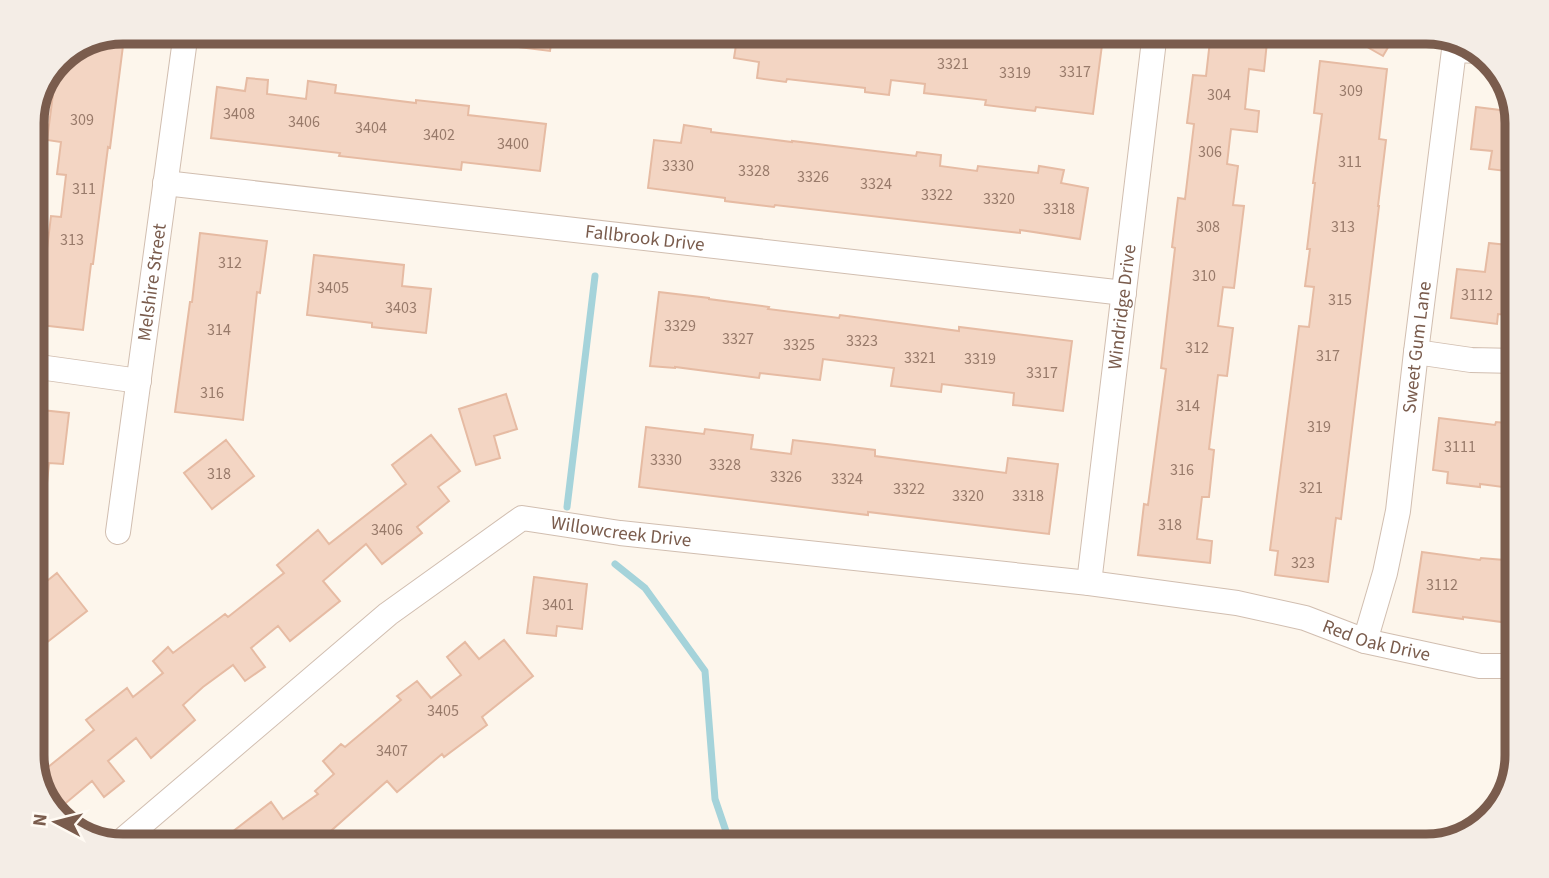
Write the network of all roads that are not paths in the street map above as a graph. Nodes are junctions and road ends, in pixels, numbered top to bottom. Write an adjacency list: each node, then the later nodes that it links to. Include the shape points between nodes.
1 (184, 44): 4 (street, Melshire Street)
2 (1154, 44): 5 (street, Windridge Drive)
3 (1456, 50): 6 (street, Sweet Gum Lane)
4 (165, 183): 5 (street, Fallbrook Drive); 9 (street, Melshire Street)
5 (1124, 293): 11 (street, Windridge Drive)
6 (1416, 352): 7 (street); 13 (street, Sweet Gum Lane, via 1398,511)
7 (1505, 361)
8 (44, 368): 9 (street)
9 (139, 381): 10 (street, Melshire Street)
10 (118, 532)
11 (1089, 583): 12 (street, Willowcreek Drive); 15 (street, Willowcreek Drive, via 620,533 522,518 388,614)
12 (1237, 603): 13 (street, Red Oak Drive, via 1305,618)
13 (1365, 640): 14 (street, Red Oak Drive, via 1480,666)
14 (1505, 666)
15 (130, 834)

